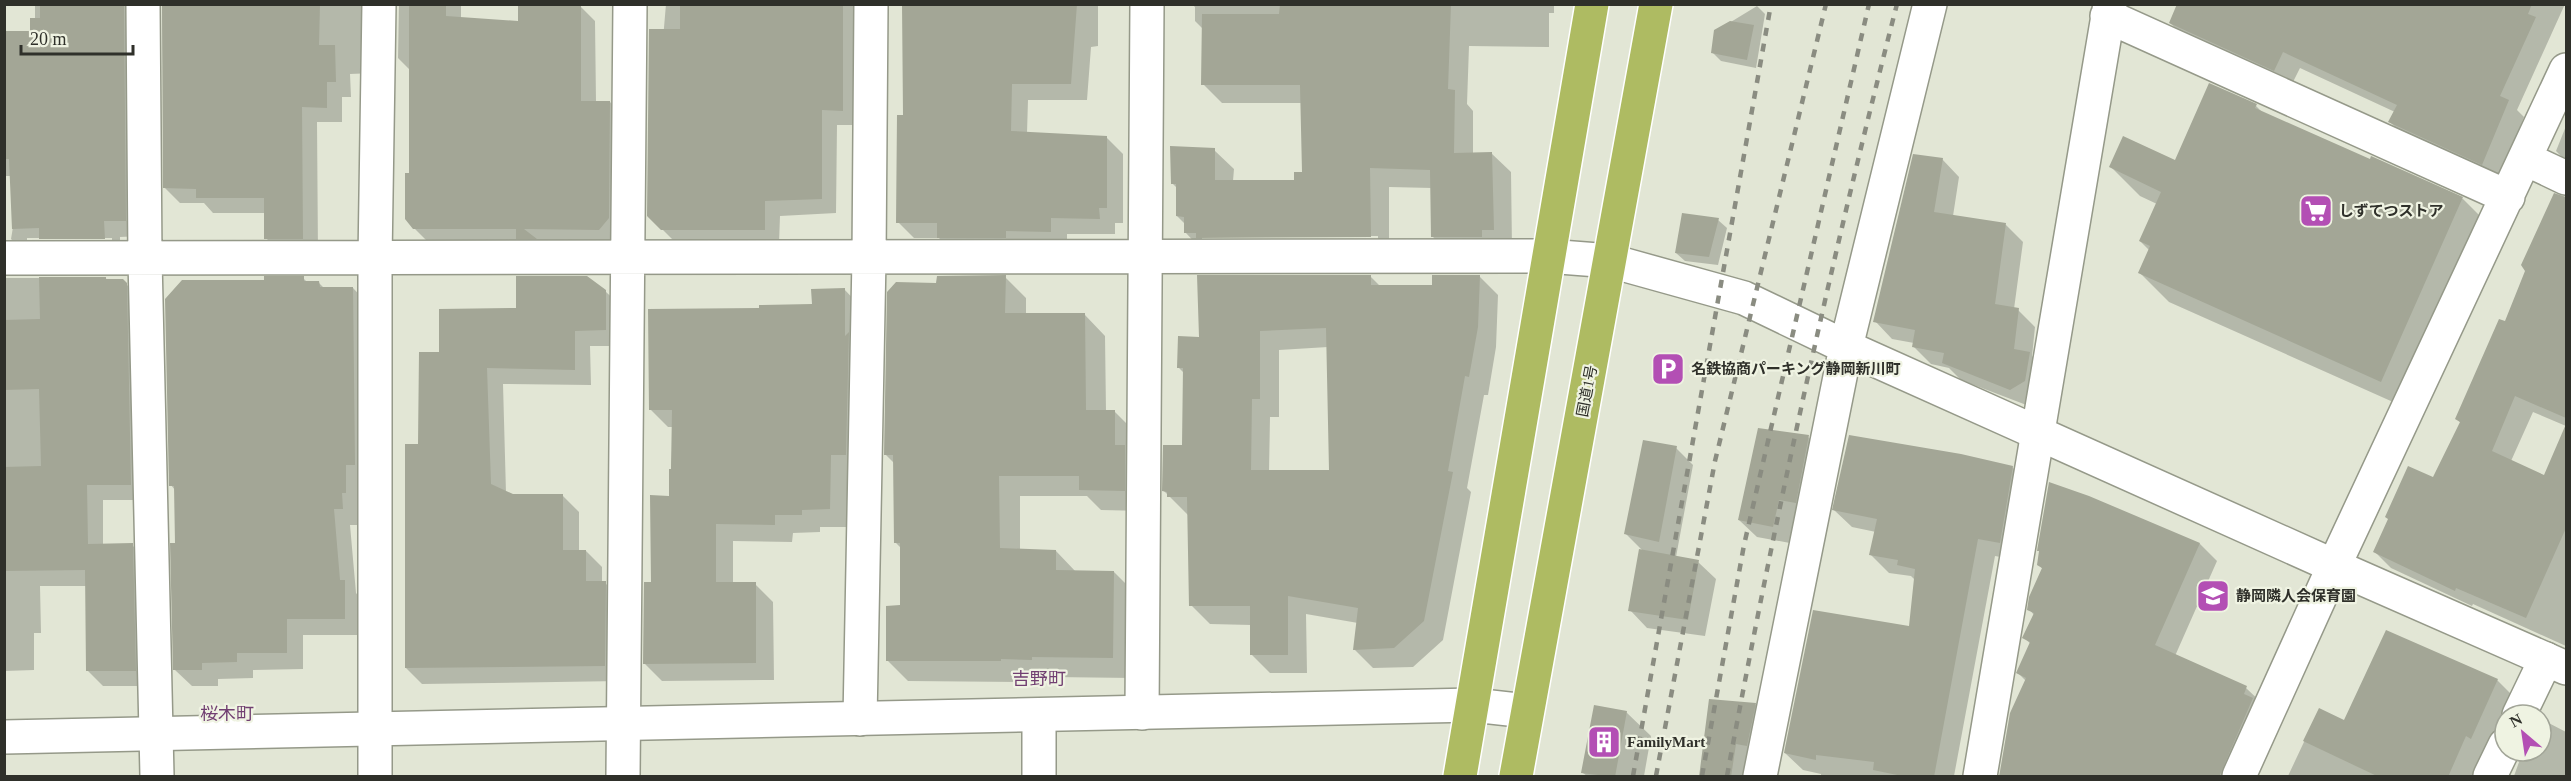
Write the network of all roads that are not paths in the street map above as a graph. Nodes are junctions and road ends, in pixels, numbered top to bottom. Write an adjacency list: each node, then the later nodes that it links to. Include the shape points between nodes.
1 (143, 4): 19 (street)
2 (379, 4): 20 (street)
3 (630, 4): 16 (street)
4 (871, 4): 17 (street)
5 (1147, 4): 18 (street)
6 (1592, 4): 14 (highway)
7 (1656, 4): 21 (highway, 国道1号)
8 (1930, 4): 22 (street)
9 (2109, 10): 13 (street); 23 (street)
10 (2566, 70): 11 (street)
11 (2526, 159): 12 (street); 13 (street)
12 (2566, 178)
13 (2508, 197): 24 (street)
14 (1547, 256): 18 (street); 21 (street); 27 (highway)
15 (4, 258): 19 (street)
16 (629, 258): 17 (street); 20 (street); 32 (street)
17 (870, 258): 18 (street); 31 (street)
18 (1147, 258): 29 (street)
19 (145, 259): 20 (street); 34 (street)
20 (375, 259): 33 (street)
21 (1611, 261): 22 (street, via 1744,298); 28 (highway, 国道1号)
22 (1846, 347): 23 (street); 43 (street)
23 (2038, 433): 24 (street); 44 (street)
24 (2334, 566): 25 (street); 45 (street)
25 (2556, 663): 26 (street)
26 (2528, 703)
27 (1473, 705): 28 (street); 29 (street); 41 (highway)
28 (1527, 711): 42 (highway, 国道1号)
29 (1142, 713): 30 (street)
30 (1039, 716): 31 (street); 40 (street)
31 (860, 719): 32 (street)
32 (623, 724): 33 (street); 39 (street)
33 (375, 729): 34 (street); 38 (street)
34 (158, 734): 35 (street); 37 (street)
35 (4, 737)
36 (2497, 763): 46 (street)
37 (157, 777)
38 (375, 777)
39 (623, 777)
40 (1039, 777)
41 (1460, 777)
42 (1516, 777)
43 (1760, 777)
44 (1980, 777)
45 (2239, 777)
46 (2490, 777)

